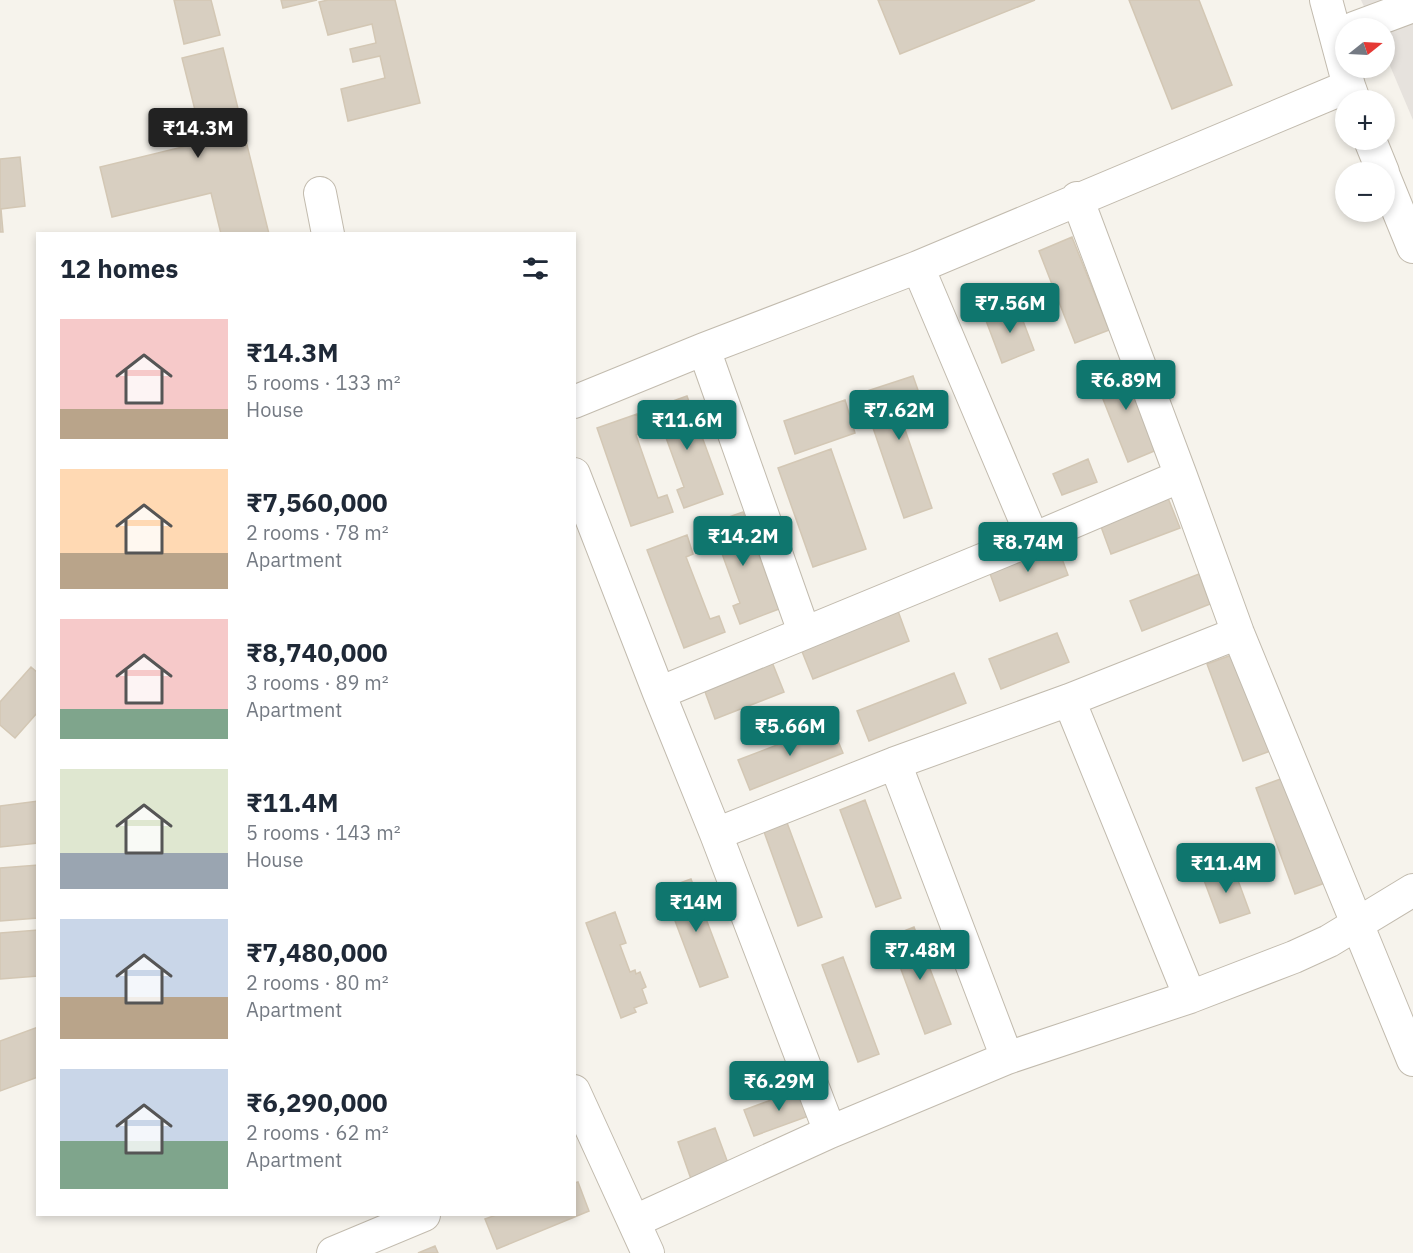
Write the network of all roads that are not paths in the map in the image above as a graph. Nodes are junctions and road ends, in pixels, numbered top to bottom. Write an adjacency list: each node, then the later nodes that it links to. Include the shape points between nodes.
1 (1326, 0): 3 (lane)
2 (1413, 6): 4 (lane)
3 (1337, 18)
4 (1382, 18)
5 (1335, 99): 7 (lane)
6 (320, 193): 9 (lane)
7 (1077, 198): 11 (lane); 14 (lane)
8 (1395, 202): 10 (lane)
9 (328, 232)
10 (1413, 247)
11 (918, 267): 12 (lane); 16 (lane)
12 (704, 349): 13 (lane); 17 (lane)
13 (576, 401)
14 (1181, 476): 16 (lane); 18 (lane)
15 (576, 479): 19 (lane)
16 (1033, 539): 17 (lane)
17 (804, 632): 19 (lane)
18 (1238, 633): 20 (lane); 24 (lane)
19 (659, 693): 22 (lane)
20 (1069, 700): 21 (lane); 25 (lane)
21 (894, 763): 22 (lane); 26 (lane)
22 (716, 834): 29 (lane)
23 (1413, 890): 24 (lane)
24 (1358, 923): 25 (lane, via 1294,957); 27 (lane)
25 (1190, 997): 26 (lane)
26 (1007, 1058): 29 (lane)
27 (1413, 1060)
28 (576, 1100): 30 (lane)
29 (830, 1132): 32 (lane)
30 (586, 1147): 32 (lane)
31 (422, 1216): 33 (lane)
32 (635, 1221): 34 (lane)
33 (333, 1253)
34 (648, 1253)

